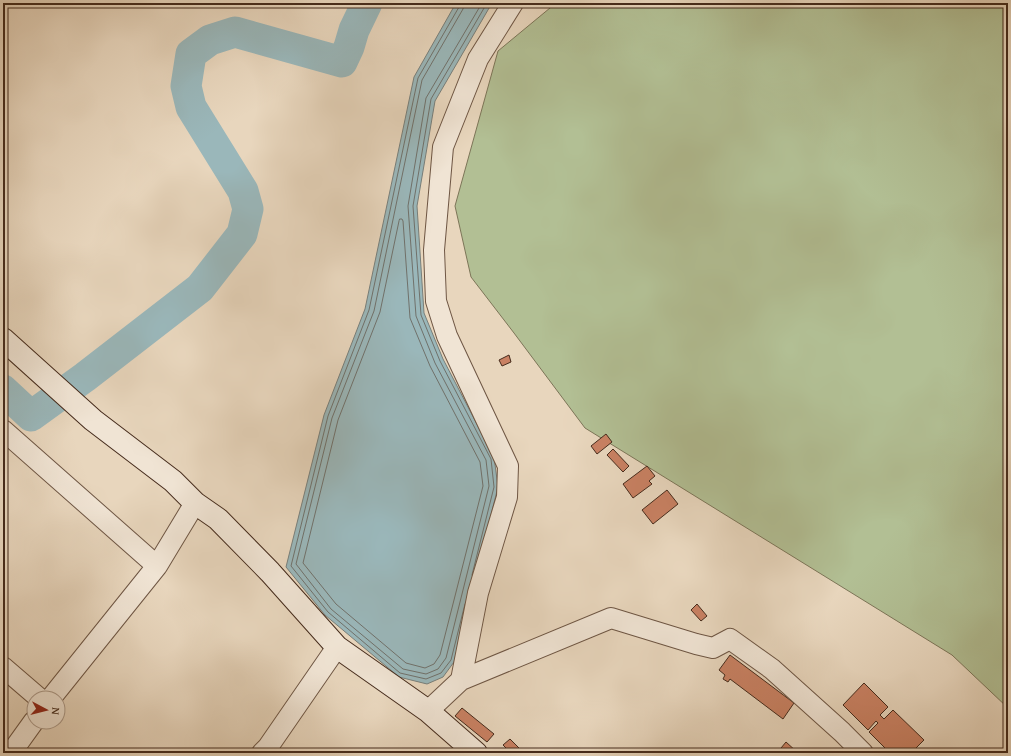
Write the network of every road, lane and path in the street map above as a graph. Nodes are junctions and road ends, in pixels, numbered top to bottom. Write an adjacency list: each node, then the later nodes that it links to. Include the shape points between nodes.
1 (513, 3): 8 (street, via 478,59 442,147 434,250 436,301 447,336 508,466 507,497 478,593)
2 (6, 342): 4 (street, via 93,420 173,481)
3 (3, 430): 5 (street)
4 (194, 503): 5 (street); 6 (street, via 218,519)
5 (157, 566): 10 (street)
6 (337, 647): 11 (street); 14 (street)
7 (3, 667): 9 (street)
8 (461, 680): 11 (street); 16 (street, via 611,618 713,648 730,639 772,669)
9 (30, 690)
10 (57, 690)
11 (428, 711): 15 (street)
12 (28, 730): 13 (street)
13 (11, 753)
14 (262, 753)
15 (476, 753)
16 (863, 753)

